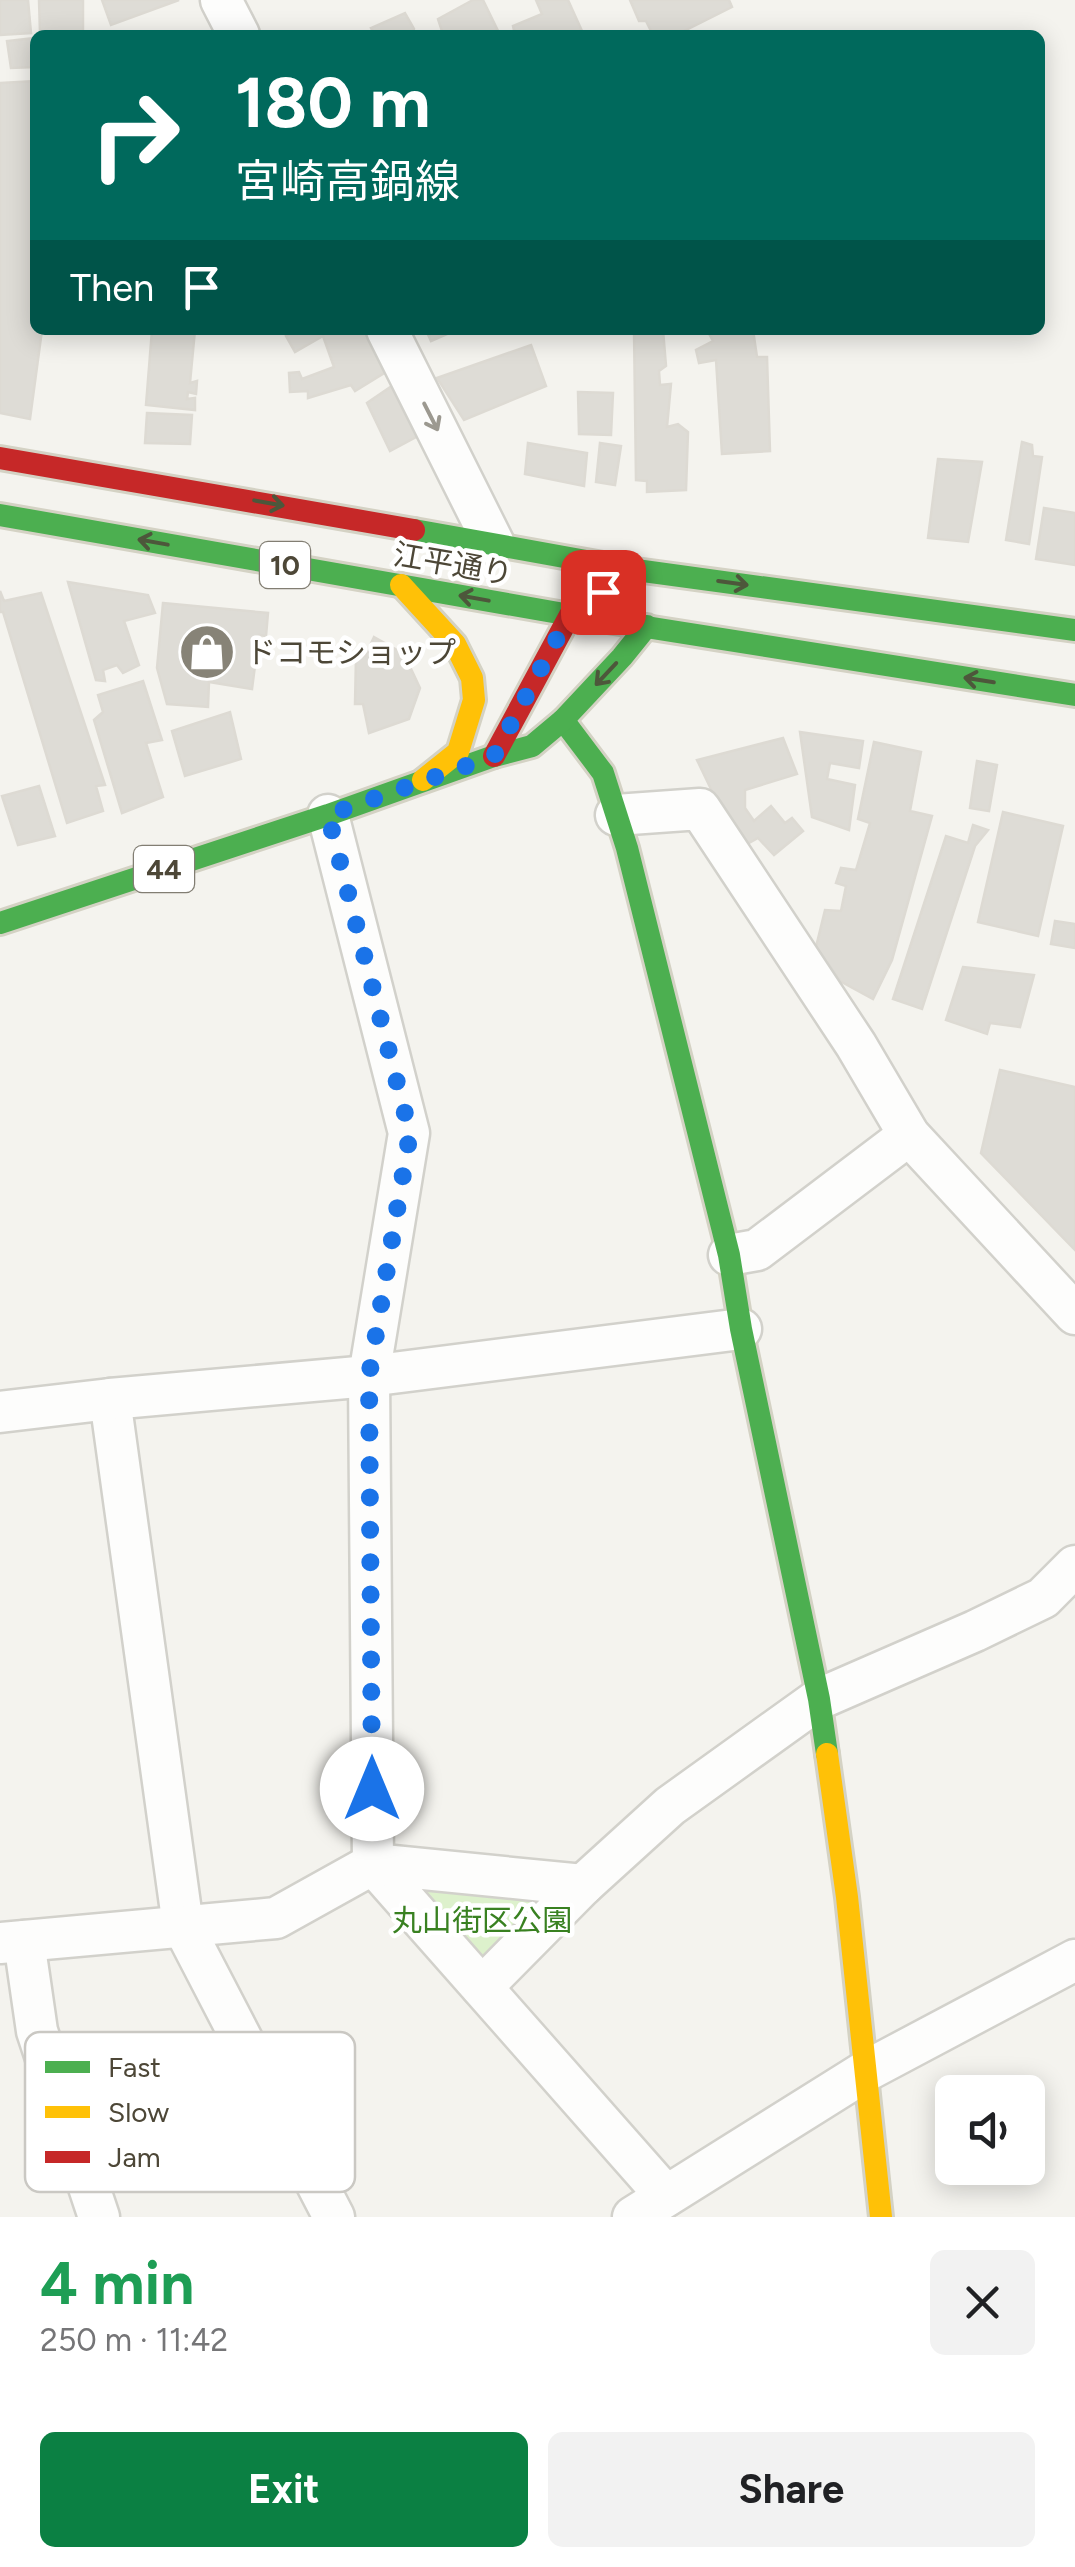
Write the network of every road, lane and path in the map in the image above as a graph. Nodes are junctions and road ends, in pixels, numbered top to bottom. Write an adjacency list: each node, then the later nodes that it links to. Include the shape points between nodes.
1 (222, 0): 2 (street)
2 (237, 30)
3 (390, 335): 6 (street, one-way to 6)
4 (0, 458): 6 (main road, 江平通り / 10, one-way to 6)
5 (0, 515): 8 (main road, 江平通り / 10, one-way to 5)
6 (494, 544): 7 (main road, 10)
7 (636, 570): 9 (main road); 11 (main road, 10, one-way to 11)
8 (401, 585): 9 (main road, 江平通り / 10, one-way to 8); 15 (main road, via 455,644 472,678 474,700 458,752)
9 (570, 614): 10 (main road, 江平通り / 10); 14 (main road)
10 (648, 626): 12 (main road, 江平通り / 10, one-way to 10); 13 (main road, 44, one-way to 13)
11 (1075, 630)
12 (1075, 696)
13 (563, 720): 14 (main road, 44, via 532,746); 17 (main road, via 603,773)
14 (494, 756): 15 (main road, 44)
15 (421, 782): 16 (main road, 44)
16 (328, 815): 18 (main road, 44); 23 (street, via 410,1133)
17 (616, 815): 19 (street, via 700,809); 20 (main road)
18 (0, 923)
19 (909, 1135): 20 (street, via 757,1250); 21 (street)
20 (729, 1255): 22 (main road)
21 (1075, 1314)
22 (742, 1330): 23 (street); 27 (main road)
23 (369, 1376): 24 (street); 28 (street)
24 (110, 1399): 25 (street); 30 (street)
25 (0, 1412)
26 (1075, 1566): 27 (street, via 1043,1598)
27 (818, 1699): 29 (street, via 670,1806); 36 (main road)
28 (373, 1864): 29 (street); 30 (street, via 276,1918); 33 (street)
29 (583, 1885): 33 (street)
30 (183, 1926): 31 (street); 35 (street)
31 (12, 1942): 34 (street)
32 (1075, 1960): 36 (street)
33 (482, 1987): 39 (street)
34 (38, 2032)
35 (238, 2032)
36 (866, 2071): 39 (street); 42 (main road)
37 (90, 2192): 40 (street)
38 (321, 2192): 41 (street)
39 (650, 2206)
40 (98, 2217)
41 (334, 2217)
42 (881, 2217)

